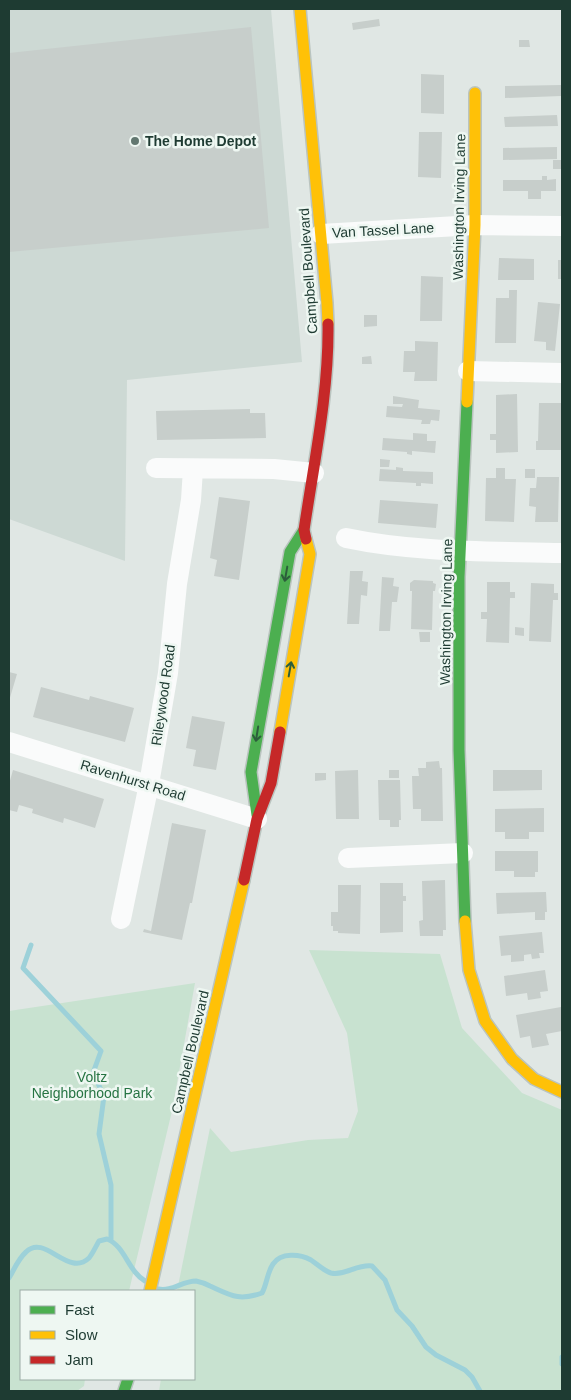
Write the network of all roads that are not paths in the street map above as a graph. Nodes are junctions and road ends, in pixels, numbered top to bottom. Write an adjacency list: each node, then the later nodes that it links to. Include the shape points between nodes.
1 (300, 9): 5 (street, Campbell Boulevard)
2 (475, 93): 3 (street, Washington Irving Lane)
3 (475, 225): 4 (street, Van Tassel Lane); 5 (street, Van Tassel Lane); 6 (street, Washington Irving Lane)
4 (562, 226)
5 (321, 234): 10 (street, Campbell Boulevard, via 328,342)
6 (468, 371): 7 (street); 13 (street, Washington Irving Lane)
7 (562, 373)
8 (156, 468): 9 (street)
9 (193, 469): 10 (street, via 274,469); 16 (street, Rileywood Road, via 168,673)
10 (314, 473): 11 (street, Campbell Boulevard)
11 (304, 530): 17 (street, Campbell Boulevard, one-way to 11, via 271,783 310,554); 17 (street, Campbell Boulevard, one-way to 17, via 290,552 254,752 251,772)
12 (346, 538): 13 (street, via 392,546)
13 (461, 550): 14 (street); 18 (street, Washington Irving Lane, via 459,750)
14 (562, 553)
15 (9, 742): 16 (street, Ravenhurst Road)
16 (148, 784): 17 (street, Ravenhurst Road); 20 (street, Rileywood Road)
17 (257, 819): 22 (street, Campbell Boulevard)
18 (463, 853): 19 (street); 21 (street, Washington Irving Lane, via 469,970 485,1021 512,1059 534,1079)
19 (348, 858)
20 (121, 919)
21 (562, 1092)
22 (150, 1290)

